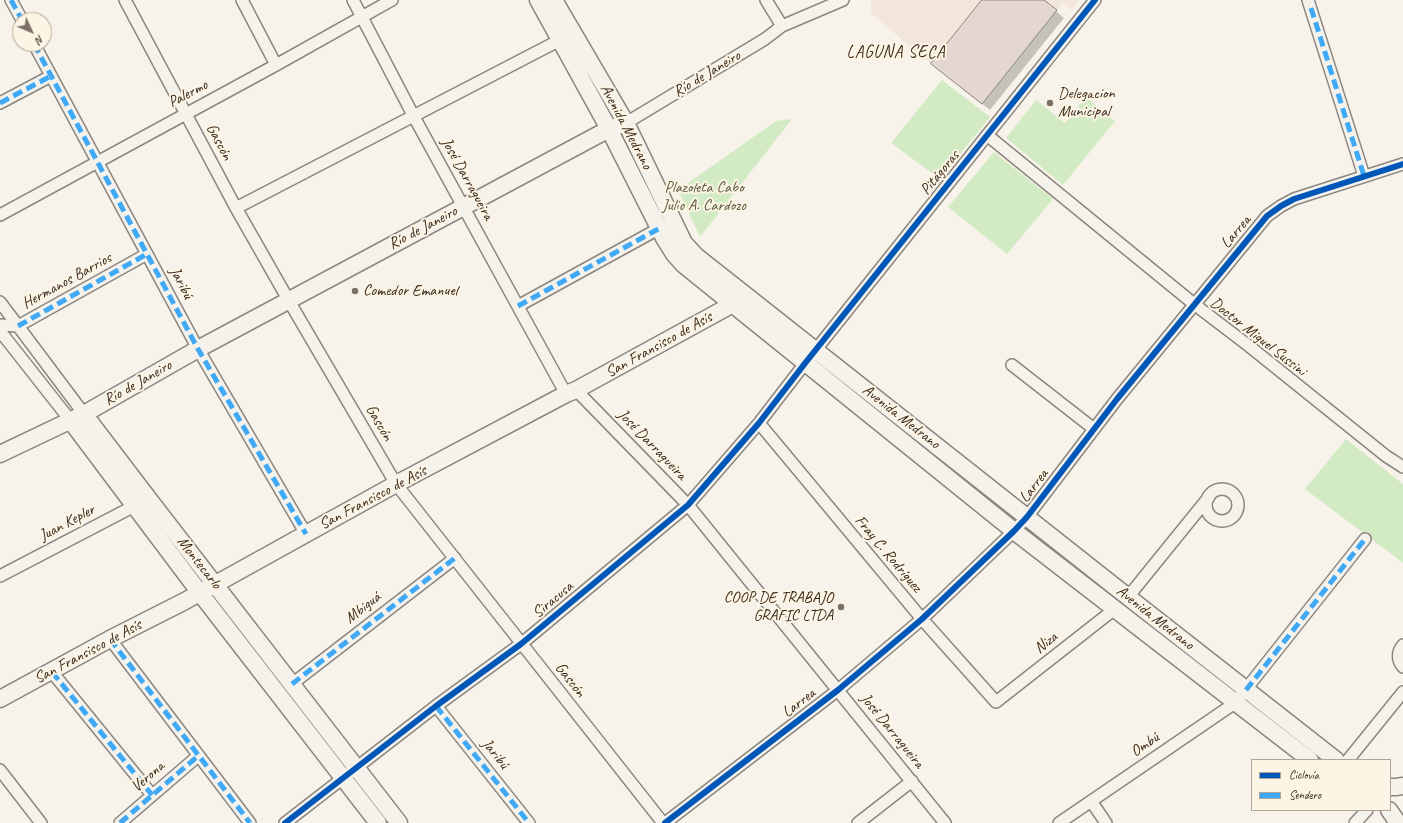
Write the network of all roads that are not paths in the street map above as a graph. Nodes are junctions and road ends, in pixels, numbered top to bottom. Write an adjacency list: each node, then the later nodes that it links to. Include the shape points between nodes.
1 (11, 0): 12 (street)
2 (124, 0): 20 (street, Gascón)
3 (242, 0): 17 (street)
4 (353, 0): 13 (street, José Darragueira)
5 (392, 0): 13 (street, Palermo)
6 (538, 0): 15 (main road, Avenida Medrano)
7 (554, 0): 22 (main road, Avenida Medrano)
8 (766, 0): 14 (street)
9 (843, 0): 14 (street, Río de Janeiro)
10 (1095, 0): 24 (street, Pitágoras)
11 (1308, 0): 27 (street)
12 (18, 12)
13 (362, 17): 17 (street, Palermo); 21 (street, José Darragueira)
14 (782, 26): 22 (street, Río de Janeiro, via 765,39)
15 (560, 40): 21 (street); 23 (main road, Avenida Medrano)
16 (38, 52): 18 (street, Jaribú)
17 (276, 65): 20 (street, Palermo)
18 (51, 76): 19 (street); 25 (street, Jaribú)
19 (0, 103)
20 (185, 113): 25 (street, Palermo); 29 (street, Gascón)
21 (413, 115): 28 (street, José Darragueira); 29 (street)
22 (626, 123): 23 (main road, Río de Janeiro); 33 (main road, Avenida Medrano, via 684,243)
23 (609, 129): 28 (main road, Río de Janeiro); 31 (main road, Avenida Medrano)
24 (987, 135): 36 (street, Doctor Miguel Sussini); 42 (street, Pitágoras)
25 (98, 162): 30 (street, Palermo); 32 (street, Jaribú)
26 (1403, 164): 27 (street, Larrea)
27 (1364, 176): 36 (street, Larrea, via 1280,206 1267,216)
28 (463, 206): 34 (main road, Río de Janeiro); 37 (street, José Darragueira)
29 (236, 208): 34 (street, Gascón)
30 (0, 215)
31 (660, 228): 33 (main road, Avenida Medrano, via 679,260); 37 (street)
32 (147, 254): 39 (street, Hermanos Barrios); 41 (street, Jaribú)
33 (739, 300): 42 (main road, Avenida Medrano); 44 (main road, San Fransisco de Asís)
34 (289, 301): 41 (main road, Río de Janeiro); 50 (street, Gascón)
35 (0, 302): 39 (street, Montecarlo)
36 (1194, 304): 47 (street, Larrea); 49 (street, Doctor Miguel Sussini)
37 (518, 306): 44 (street, José Darragueira)
38 (0, 325): 39 (street, Hermanos Barrios)
39 (18, 326): 45 (street, Montecarlo)
40 (0, 331): 45 (street, Montecarlo)
41 (198, 349): 45 (main road, Río de Janeiro); 56 (street, Jaribú)
42 (811, 356): 46 (street, Siracusa); 54 (main road, Avenida Medrano); 55 (main road, Avenida Medrano)
43 (1012, 365): 47 (street)
44 (571, 392): 50 (main road, San Fransisco de Asís); 53 (street, José Darragueira)
45 (77, 417): 48 (main road, Río de Janeiro); 52 (main road, Montecarlo)
46 (759, 423): 53 (street, Siracusa); 64 (street, Fray C. Rodríguez)
47 (1094, 429): 54 (street, Larrea)
48 (0, 454)
49 (1403, 467)
50 (396, 484): 56 (main road, San Fransisco de Asís); 58 (street, Gascón)
51 (1209, 497): 62 (street)
52 (141, 502): 59 (street, Juan Kepler); 60 (main road, Montecarlo); 61 (main road, Montecarlo)
53 (688, 505): 66 (street, Siracusa); 71 (street, José Darragueira)
54 (1026, 517): 55 (street, Larrea); 62 (main road, Avenida Medrano)
55 (1014, 531): 63 (main road, Avenida Medrano); 64 (street, Larrea)
56 (306, 534): 60 (main road, San Fransisco de Asís)
57 (1365, 539): 72 (street, Ombú)
58 (454, 558): 66 (street, Gascón); 70 (street, Mbiguá)
59 (0, 576)
60 (215, 584): 61 (main road, San Fransisco de Asís); 70 (main road, Montecarlo)
61 (200, 593): 65 (main road, San Fransisco de Asís); 84 (main road, Montecarlo)
62 (1128, 597): 72 (main road, Avenida Medrano)
63 (1116, 608): 75 (street, Niza); 76 (main road, Avenida Medrano)
64 (922, 619): 71 (street, Larrea); 75 (street, Fray C. Rodríguez)
65 (110, 639): 69 (main road, San Fransisco de Asís); 78 (street)
66 (521, 644): 77 (street, Siracusa); 99 (street, Gascón)
67 (1403, 645): 68 (street, via 1398,658)
68 (1403, 667)
69 (52, 672): 74 (main road, San Fransisco de Asís); 88 (street)
70 (292, 684): 82 (main road, Montecarlo)
71 (838, 690): 85 (street, José Darragueira); 99 (street, Larrea)
72 (1246, 690): 76 (street, Ombú); 80 (main road, Avenida Medrano)
73 (1403, 692): 81 (street)
74 (0, 699)
75 (996, 702)
76 (1235, 702): 79 (main road, Avenida Medrano); 89 (street, Ombú)
77 (436, 706): 82 (street, Siracusa); 98 (street, Jaribú)
78 (198, 756): 88 (street, Verona); 94 (street)
79 (1309, 759)
80 (1335, 759)
81 (1349, 759)
82 (356, 768): 84 (street, Siracusa); 97 (main road, Montecarlo)
83 (0, 770): 92 (street)
84 (342, 778): 95 (street, Siracusa); 96 (main road, Montecarlo)
85 (912, 781): 100 (street); 101 (street, José Darragueira)
86 (1403, 786): 87 (main road)
87 (1391, 787)
88 (152, 795): 93 (street, Verona)
89 (1091, 801): 102 (street, Ombú); 103 (street)
90 (1366, 811): 104 (street)
91 (1390, 811): 105 (main road)
92 (40, 823)
93 (120, 823)
94 (250, 823)
95 (285, 823)
96 (378, 823)
97 (400, 823)
98 (529, 823)
99 (664, 823)
100 (858, 823)
101 (946, 823)
102 (1059, 823)
103 (1106, 823)
104 (1355, 823)
105 (1398, 823)

